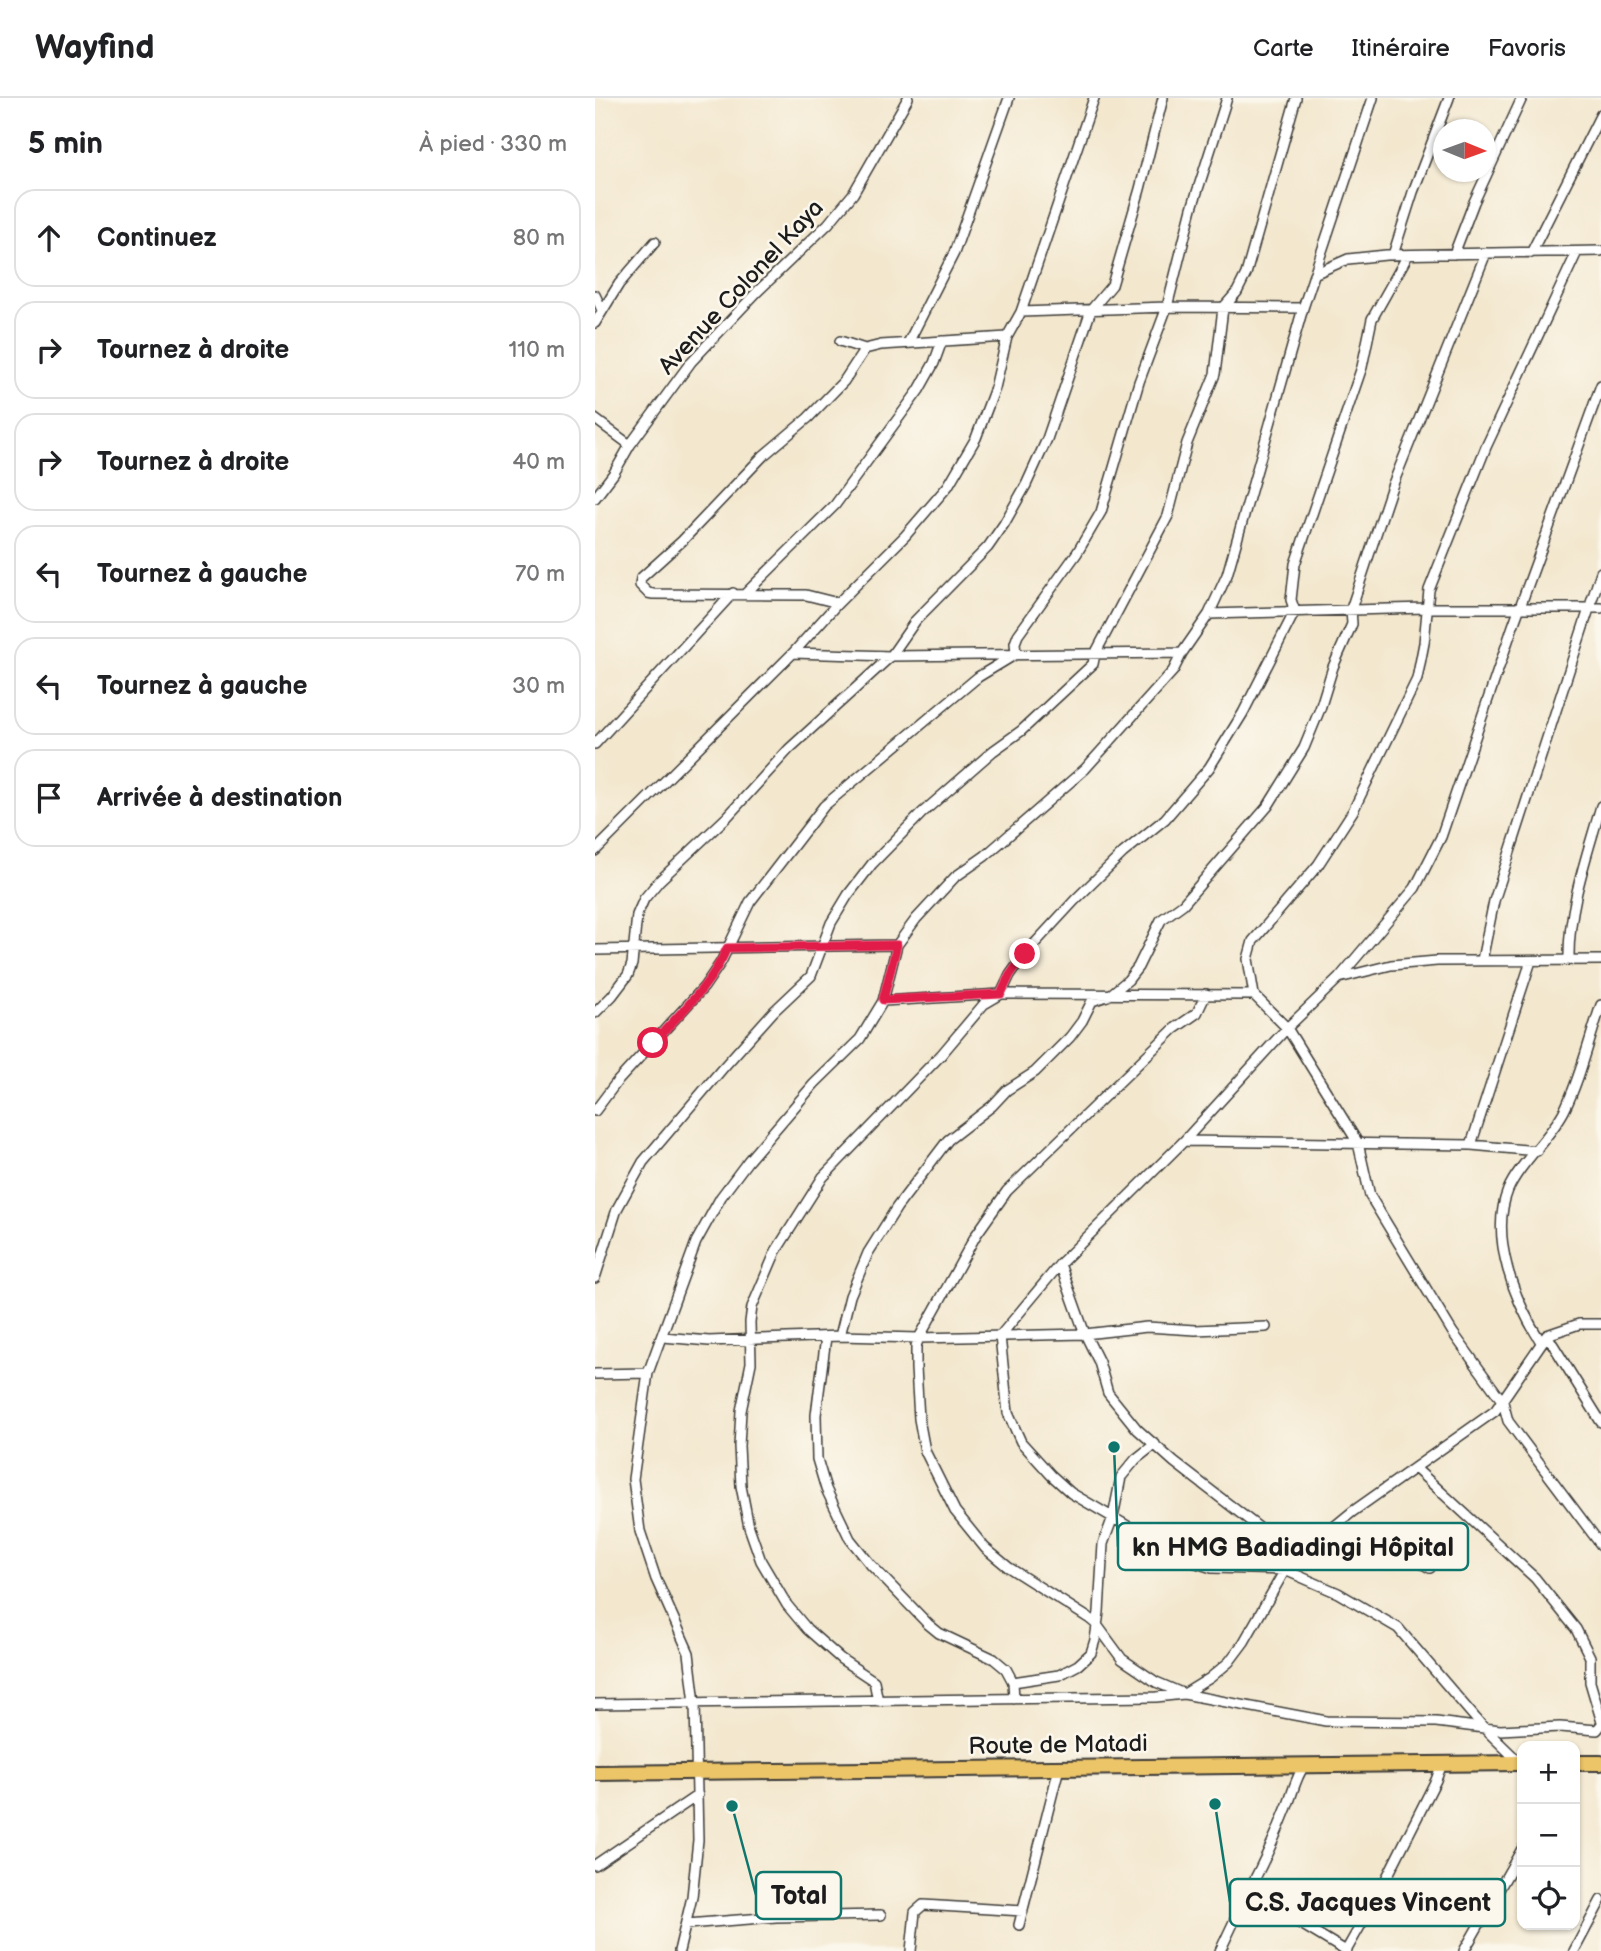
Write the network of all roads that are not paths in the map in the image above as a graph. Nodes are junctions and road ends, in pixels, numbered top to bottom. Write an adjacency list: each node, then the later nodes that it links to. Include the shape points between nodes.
1 (908, 98): 35 (street, Avenue Colonel Kaya, via 853,194 691,362)
2 (1009, 98): 31 (street, via 954,253)
3 (1094, 98): 26 (street)
4 (1163, 98): 25 (street, via 1112,285)
5 (1227, 98): 21 (street)
6 (1296, 98): 22 (street, via 1246,274)
7 (1373, 98): 19 (street)
8 (1449, 98): 17 (street)
9 (1522, 98): 16 (street)
10 (1601, 114): 15 (street)
11 (655, 242): 24 (street)
12 (1601, 251): 13 (street)
13 (1577, 252): 15 (street); 41 (street, via 1486,447)
14 (1486, 253): 15 (street); 16 (street); 43 (street, via 1391,489)
15 (1531, 253)
16 (1454, 254): 18 (street)
17 (1393, 255): 18 (street); 19 (street, via 1348,259)
18 (1408, 255): 45 (street, via 1372,319 1363,367 1295,565 1291,600)
19 (1314, 274): 23 (street)
20 (595, 295): 24 (street)
21 (1167, 307): 22 (street); 25 (street); 49 (street, via 1139,382 1101,512 1077,554 1018,635)
22 (1223, 307): 23 (street); 50 (street, via 1215,374 1187,443 1168,516)
23 (1303, 308): 46 (street, via 1227,575)
24 (603, 310): 27 (street)
25 (1091, 310): 26 (street); 51 (street, via 1047,439 1004,524 988,547 916,620)
26 (1021, 312): 28 (street)
27 (595, 323)
28 (1007, 337): 30 (street); 40 (street, via 987,413 948,486)
29 (840, 341): 32 (street)
30 (942, 341): 31 (street); 39 (street, via 919,390 835,505)
31 (908, 343): 32 (street)
32 (865, 349): 38 (street, via 844,381 763,456 640,584 653,594)
33 (1601, 385): 42 (street)
34 (595, 419): 35 (street)
35 (630, 445): 36 (street, Avenue Colonel Kaya)
36 (595, 498)
37 (1601, 572): 44 (street)
38 (733, 593): 39 (street); 52 (street)
39 (746, 593): 40 (street, via 806,595)
40 (838, 603): 47 (street)
41 (1426, 608): 42 (street); 43 (street); 68 (street, via 1417,679 1353,811 1318,865 1253,941 1248,959)
42 (1520, 608): 44 (street); 64 (street, via 1441,836 1415,888)
43 (1351, 609): 45 (street); 67 (street, via 1352,624 1310,735 1268,806 1183,904 1160,920 1138,967)
44 (1596, 609): 60 (street, via 1494,901)
45 (1295, 611): 46 (street); 65 (street, via 1209,768 1165,820 1123,853 1066,909 1025,954)
46 (1209, 614): 48 (street)
47 (793, 653): 51 (street); 54 (street)
48 (1182, 653): 50 (street); 55 (street, via 1158,689 1085,769 955,877)
49 (1016, 654): 50 (street); 51 (street); 57 (street, via 978,677 824,806 750,902)
50 (1095, 654): 56 (street, via 1093,664 922,813 872,864 848,895)
51 (891, 656): 58 (street, via 789,749 727,817 659,881 637,915)
52 (595, 744)
53 (1601, 806): 61 (street, via 1568,934)
54 (595, 851)
55 (897, 945): 56 (street); 69 (street)
56 (822, 946): 57 (street); 79 (street, via 811,976 772,1013 643,1162 617,1209)
57 (727, 948): 58 (street); 73 (street, via 704,987)
58 (634, 949): 59 (street); 71 (street, via 628,975)
59 (595, 950)
60 (1482, 960): 63 (street); 64 (street, via 1391,965)
61 (1569, 960): 62 (street); 63 (street)
62 (1601, 960)
63 (1531, 961): 76 (street)
64 (1339, 978): 72 (street)
65 (1001, 994): 67 (street); 69 (street); 87 (street, via 984,1004 823,1177 776,1251 753,1307)
66 (1206, 994): 67 (street); 68 (street); 88 (street, via 1197,1013 1174,1029 1007,1192 975,1235)
67 (1110, 995): 83 (street, via 1092,1001 1070,1037 1035,1072 948,1140 868,1254)
68 (1254, 995): 72 (street)
69 (883, 1000): 85 (street, via 860,1039 814,1084 721,1197 696,1242)
70 (1601, 1005): 77 (street, via 1564,1112)
71 (595, 1013)
72 (1287, 1028): 74 (street); 75 (street)
73 (595, 1111)
74 (1184, 1141): 75 (street); 78 (street)
75 (1358, 1143): 76 (street); 92 (street, via 1370,1196 1453,1333)
76 (1471, 1144): 77 (street)
77 (1537, 1152): 89 (street, via 1509,1190 1501,1242 1529,1323)
78 (1060, 1264): 82 (street); 84 (street)
79 (595, 1278)
80 (1601, 1324): 89 (street, via 1579,1324)
81 (1266, 1327): 82 (street, via 1147,1327)
82 (1086, 1334): 84 (street); 94 (street, via 1108,1393)
83 (840, 1336): 86 (street); 88 (street)
84 (999, 1336): 88 (street); 96 (street, via 1008,1413 1021,1442 1071,1493)
85 (663, 1337): 87 (street); 90 (street)
86 (826, 1337): 87 (street); 103 (street, via 816,1415 817,1459 850,1539 928,1624 994,1659)
87 (750, 1338): 106 (street, via 751,1363 739,1446 749,1527 761,1561 787,1605 841,1659 874,1681)
88 (919, 1338): 102 (street, via 916,1368 925,1451 955,1511 985,1548 1008,1567)
89 (1544, 1338): 92 (street); 93 (street)
90 (648, 1373): 91 (street); 107 (street, via 632,1479 640,1531 689,1653)
91 (595, 1374)
92 (1503, 1402): 95 (street); 98 (street, via 1508,1421)
93 (1601, 1422)
94 (1155, 1444): 96 (street, via 1121,1477); 99 (street)
95 (1415, 1468): 97 (street); 109 (street, via 1535,1578 1576,1629 1590,1657 1590,1682)
96 (1113, 1517): 101 (street, via 1198,1564); 102 (street, via 1103,1544)
97 (1324, 1535): 99 (street); 100 (street, via 1381,1544)
98 (1601, 1545)
99 (1297, 1557): 101 (street)
100 (1430, 1568)
101 (1285, 1570): 104 (street, via 1229,1662); 111 (street, via 1338,1593 1398,1628)
102 (1097, 1625): 103 (street, via 1091,1653 1078,1665 1059,1675); 104 (street, via 1128,1664)
103 (1013, 1682): 105 (street)
104 (1184, 1694): 105 (street); 111 (street, via 1326,1721)
105 (1014, 1699): 106 (street)
106 (878, 1701): 107 (street)
107 (695, 1703): 108 (street); 120 (street)
108 (595, 1704)
109 (1601, 1718)
110 (1601, 1725): 111 (street, via 1586,1731)
111 (1483, 1727): 112 (street)
112 (1517, 1759)
113 (1517, 1763): 116 (highway, Route de Matadi)
114 (1580, 1763): 115 (highway)
115 (1601, 1763)
116 (1441, 1764): 117 (highway, Route de Matadi); 133 (street)
117 (1304, 1766): 118 (highway, Route de Matadi); 124 (street)
118 (1059, 1768): 120 (highway, Route de Matadi); 126 (street)
119 (595, 1773): 120 (highway, Route de Matadi)
120 (696, 1773): 121 (street)
121 (698, 1795): 123 (street); 128 (street, via 696,1873)
122 (1517, 1858): 134 (street)
123 (595, 1865)
124 (1248, 1892): 132 (street); 133 (street)
125 (1601, 1900): 135 (street)
126 (1023, 1911): 129 (street); 131 (street, via 923,1905 915,1912)
127 (881, 1915): 128 (street)
128 (687, 1924): 130 (street)
129 (1019, 1925)
130 (680, 1951)
131 (911, 1951)
132 (1220, 1951)
133 (1346, 1951)
134 (1464, 1951)
135 (1574, 1951)

